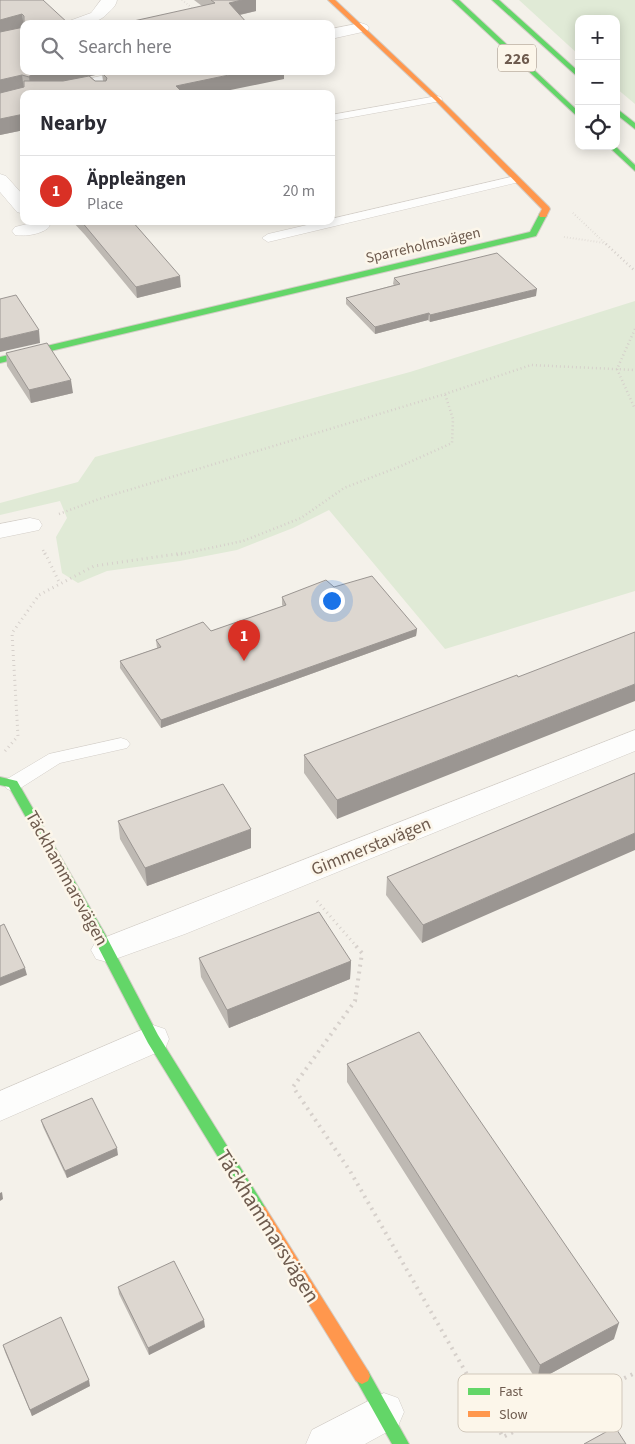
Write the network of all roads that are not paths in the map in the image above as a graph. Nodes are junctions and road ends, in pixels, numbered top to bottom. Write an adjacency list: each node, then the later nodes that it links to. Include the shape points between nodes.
1 (109, 0): 5 (street, via 96,16)
2 (331, 0): 6 (street)
3 (455, 0): 13 (street, 226)
4 (495, 0): 8 (street, 226)
5 (86, 20)
6 (361, 28): 7 (street); 12 (street)
7 (335, 33)
8 (575, 72)
9 (138, 75): 10 (street)
10 (97, 88): 11 (street)
11 (78, 90)
12 (436, 99): 15 (lane); 20 (street)
13 (575, 112)
14 (620, 113): 16 (street)
15 (335, 117)
16 (635, 126)
17 (615, 150): 18 (street)
18 (635, 169)
19 (0, 180): 21 (street)
20 (515, 180): 22 (lane); 25 (street, Sparreholmsvägen, via 546,209 533,234)
21 (20, 203)
22 (335, 222)
23 (323, 225): 24 (lane)
24 (268, 238)
25 (0, 360)
26 (30, 525): 27 (street)
27 (0, 531)
28 (635, 740): 31 (street, Gimmerstavägen)
29 (122, 744): 30 (lane, via 55,758)
30 (7, 782): 31 (street, Täckhammarsvägen)
31 (107, 950): 32 (street, Täckhammarsvägen)
32 (153, 1039): 33 (street); 34 (street, Täckhammarsvägen)
33 (0, 1106)
34 (392, 1428): 35 (street, Täckhammarsvägen)
35 (326, 1444)

